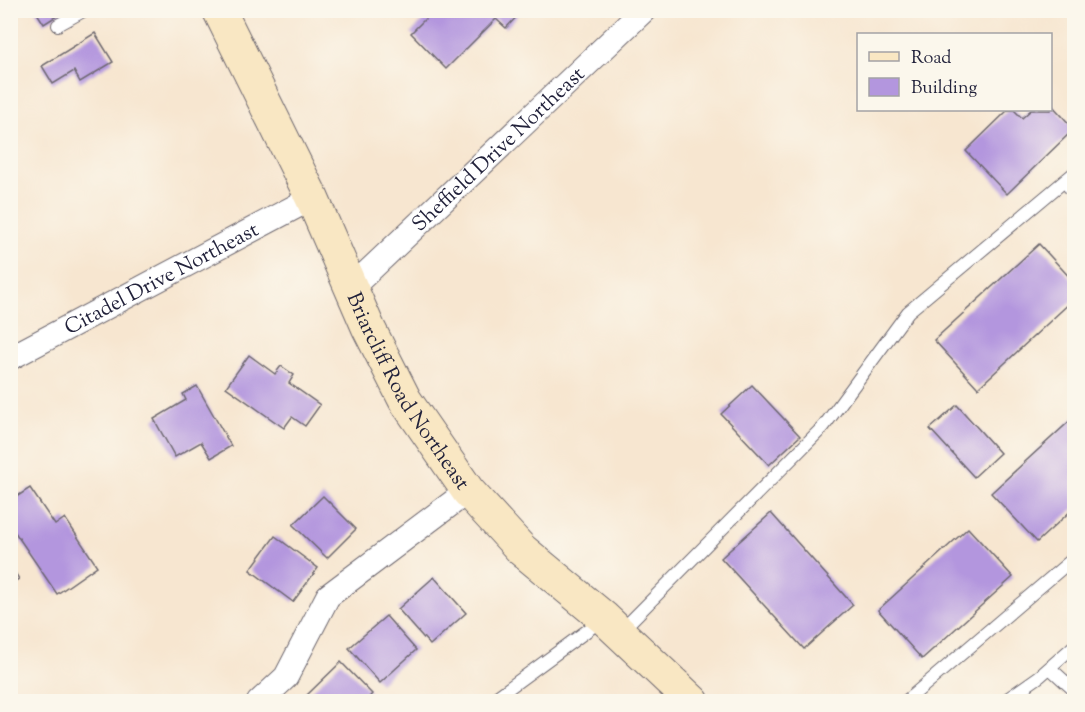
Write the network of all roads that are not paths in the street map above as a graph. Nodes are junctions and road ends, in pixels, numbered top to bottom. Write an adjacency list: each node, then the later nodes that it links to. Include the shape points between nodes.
1 (85, 10): 4 (lane)
2 (219, 10): 8 (main road, Briarcliff Road Northeast)
3 (644, 10): 9 (street, Sheffield Drive Northeast)
4 (58, 25)
5 (1074, 173): 6 (lane)
6 (1065, 182): 7 (lane); 13 (lane, via 908,312 824,426)
7 (1074, 193)
8 (312, 198): 9 (main road, Briarcliff Road Northeast); 10 (street, Citadel Drive Northeast)
9 (352, 287): 11 (main road, Briarcliff Road Northeast, via 405,400)
10 (10, 358)
11 (468, 491): 13 (main road, Briarcliff Road Northeast, via 522,550); 17 (street, via 328,596 286,677)
12 (1074, 558): 20 (lane)
13 (612, 625): 18 (lane); 19 (main road, Briarcliff Road Northeast)
14 (1074, 646): 15 (lane)
15 (1050, 668): 16 (lane); 21 (lane)
16 (1074, 690)
17 (259, 702)
18 (490, 702)
19 (693, 702)
20 (905, 702)
21 (1003, 702)

